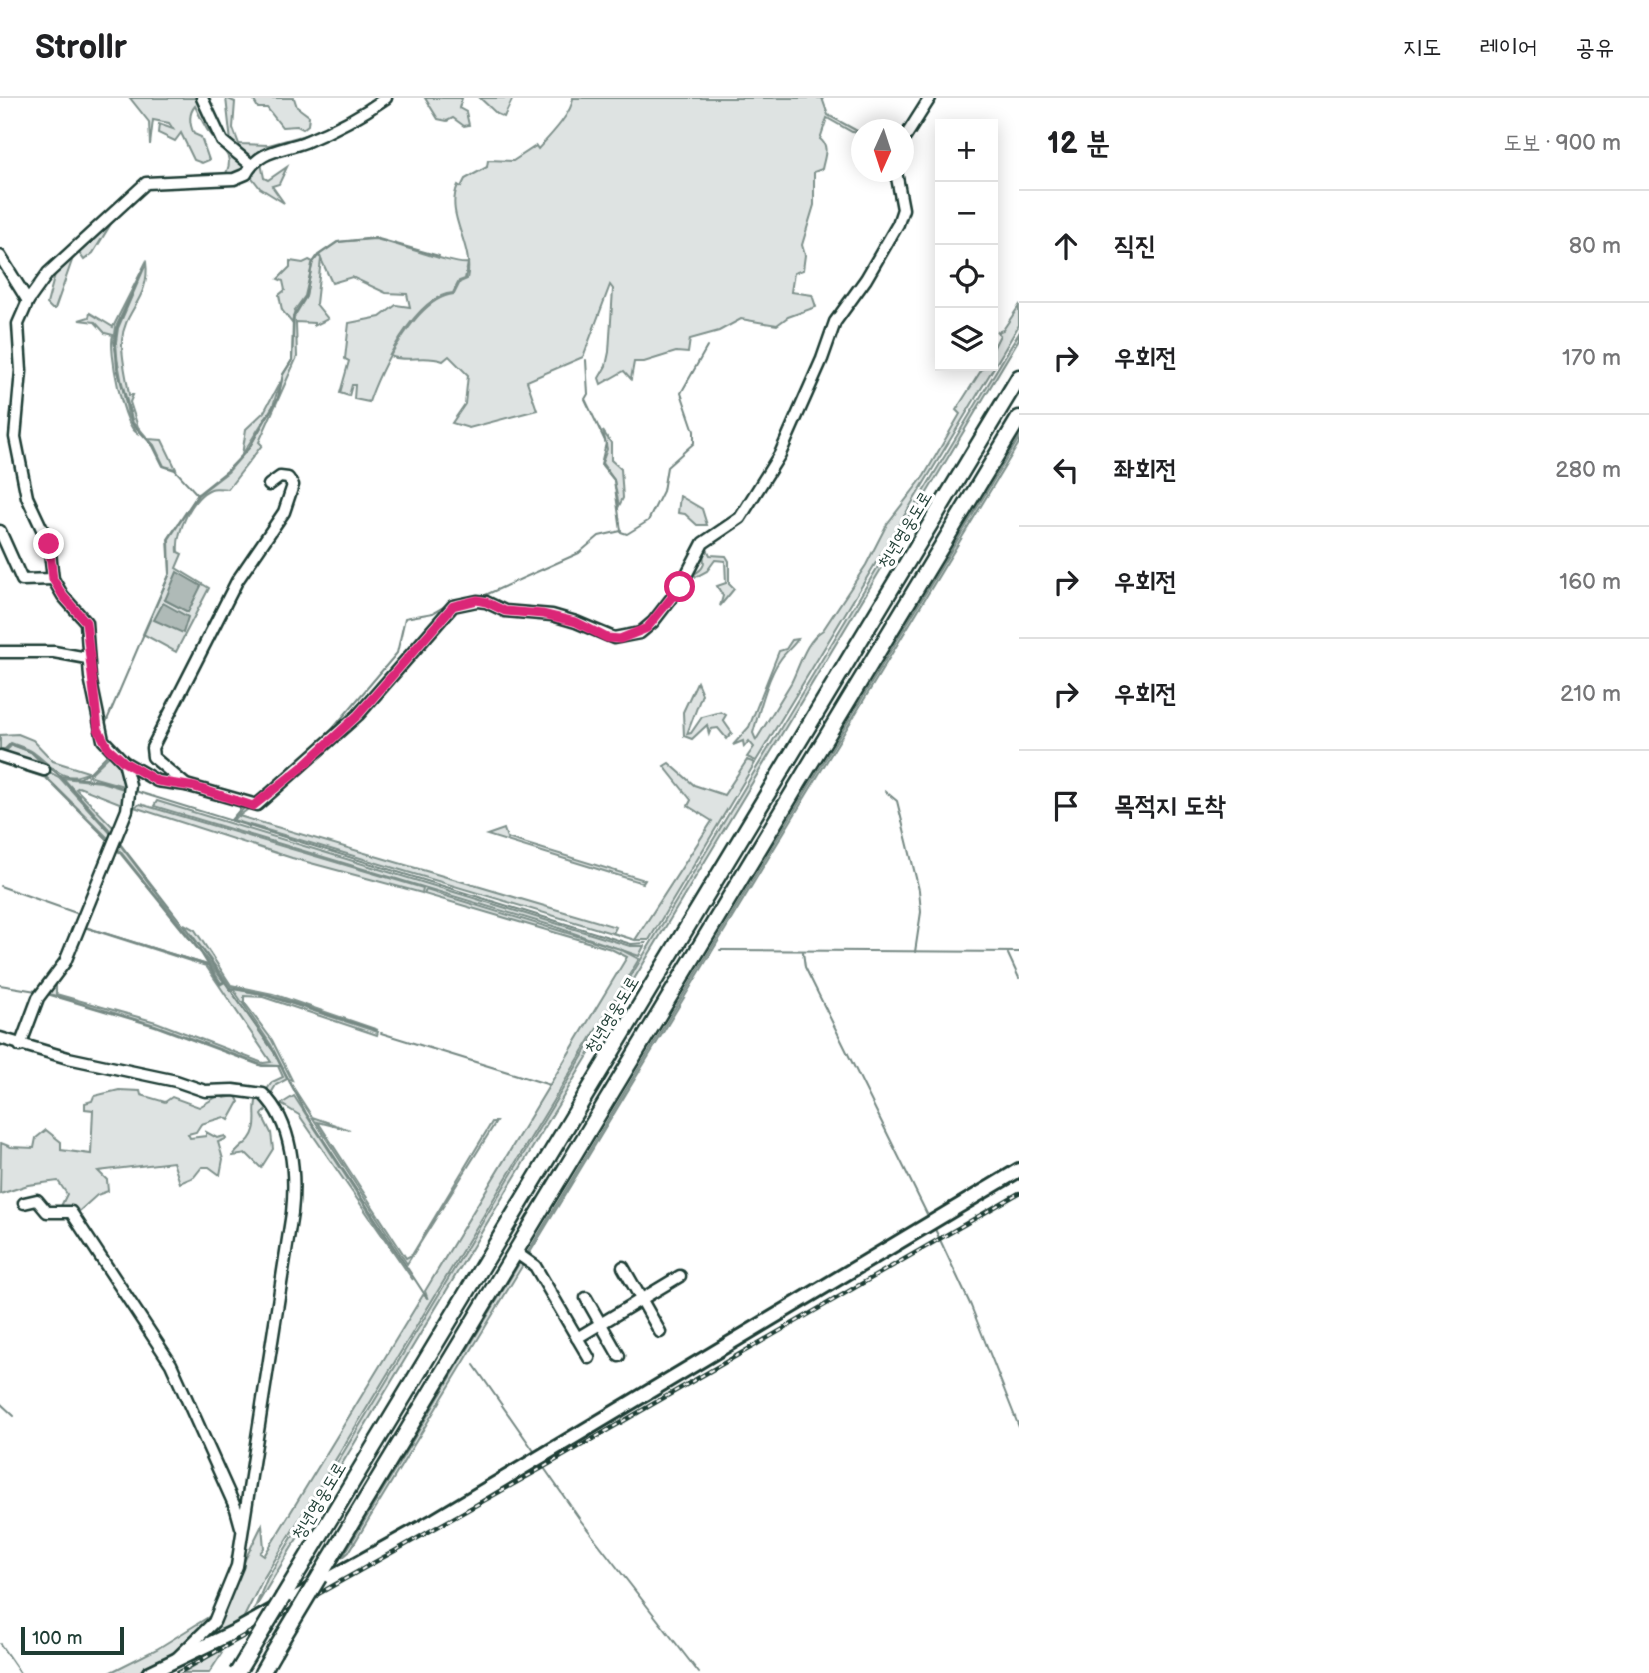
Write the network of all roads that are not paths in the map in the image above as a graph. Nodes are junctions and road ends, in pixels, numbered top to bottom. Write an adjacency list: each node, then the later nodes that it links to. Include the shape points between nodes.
1 (202, 98): 5 (street, via 222,141)
2 (386, 98): 5 (street, via 304,142)
3 (930, 98): 4 (street)
4 (914, 123)
5 (250, 164): 8 (street, via 246,174 234,179 156,181 139,187 80,246 57,262)
6 (898, 182): 19 (street, via 902,216 883,253 835,322 780,454 740,518 703,542 680,587 647,628 626,638 607,638 552,615 516,613 477,600 453,606 358,715 262,802 253,806)
7 (0, 256): 8 (street)
8 (27, 301): 13 (street, via 18,333 21,371 16,447 27,496 49,544)
9 (1019, 377): 37 (highway, 청년영웅도로, bridge)
10 (1019, 418): 24 (highway)
11 (269, 485): 19 (street, via 280,477 293,485 284,512 237,581 152,748 153,757)
12 (0, 531): 13 (street, via 22,580)
13 (53, 579): 15 (street, via 86,622)
14 (0, 652): 15 (street, via 54,652)
15 (88, 658): 17 (street, via 98,729 108,748)
16 (0, 756): 18 (street)
17 (124, 762): 19 (street, via 157,781); 21 (street, via 130,785 127,810 65,962 38,998)
18 (44, 770)
19 (186, 785)
20 (0, 1038): 21 (street)
21 (20, 1046): 34 (street, via 205,1091 263,1094 278,1117 292,1158 293,1198)
22 (1019, 1170): 35 (main road, via 435,1520)
23 (24, 1203): 34 (street, via 37,1200 47,1212 71,1212 150,1329 185,1393)
24 (515, 1252): 31 (street, via 535,1266); 38 (highway, bridge)
25 (623, 1267): 28 (street)
26 (680, 1276): 28 (street)
27 (586, 1298): 29 (street)
28 (641, 1299): 29 (street); 30 (street)
29 (601, 1324): 31 (street); 32 (street)
30 (660, 1332)
31 (577, 1338): 33 (street)
32 (619, 1356)
33 (589, 1358)
34 (242, 1532): 35 (street, via 237,1566 223,1606 214,1622)
35 (172, 1663): 36 (main road)
36 (149, 1673)
37 (237, 1673)
38 (262, 1673)

